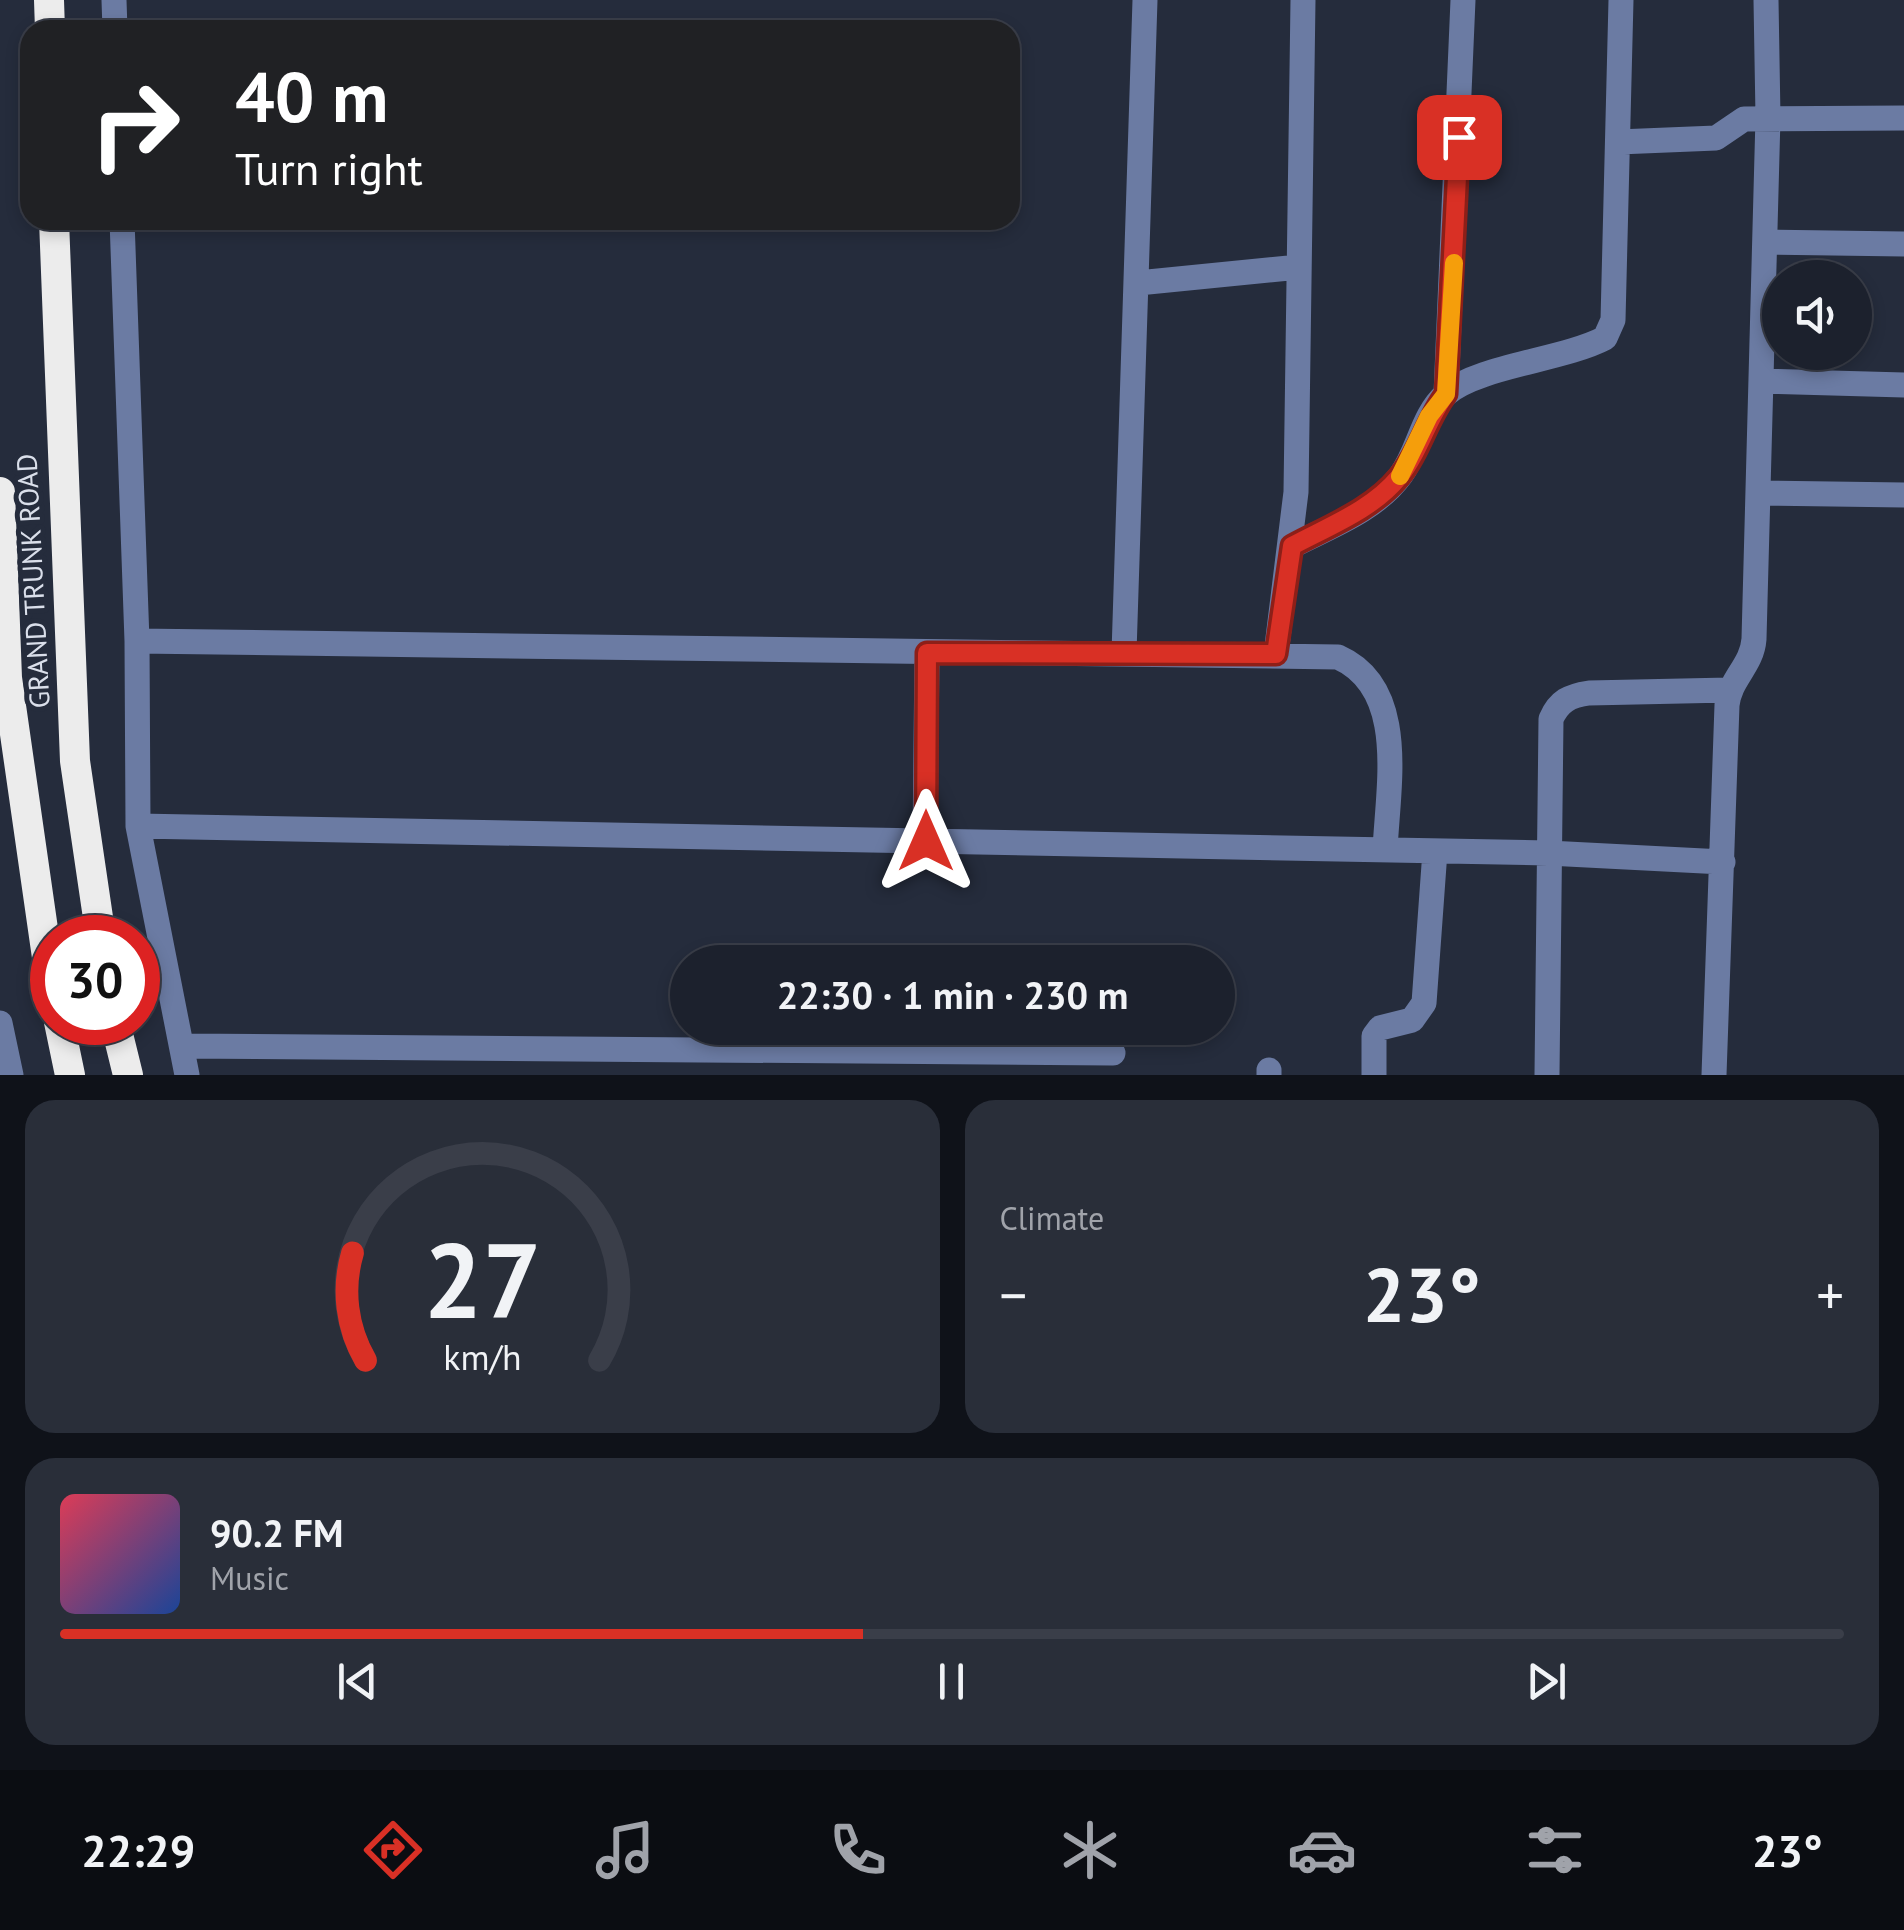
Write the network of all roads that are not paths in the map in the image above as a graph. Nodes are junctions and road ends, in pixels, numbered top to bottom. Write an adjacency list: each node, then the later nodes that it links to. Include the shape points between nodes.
1 (1145, 0): 14 (street)
2 (1302, 0): 13 (street)
3 (1463, 0): 17 (street)
4 (1621, 0): 8 (street)
5 (1766, 0): 6 (street)
6 (1768, 117): 7 (street); 8 (street, via 1744,119 1716,138); 11 (street)
7 (1904, 118)
8 (1618, 142): 17 (street, via 1613,320 1605,338)
9 (54, 230): 34 (highway, GRAND TRUNK ROAD, via 74,761)
10 (122, 230): 22 (street)
11 (1765, 242): 12 (street); 15 (street)
12 (1904, 244)
13 (1299, 266): 14 (street); 21 (street)
14 (1138, 283): 24 (street)
15 (1762, 381): 16 (street); 19 (street)
16 (1904, 385)
17 (1446, 394): 21 (street, via 1401,475 1372,504)
18 (0, 492): 33 (highway, GRAND TRUNK ROAD, via 7,678)
19 (1758, 493): 20 (street); 26 (street, via 1753,653)
20 (1904, 495)
21 (1292, 546): 25 (street)
22 (137, 641): 23 (street); 27 (street)
23 (927, 653): 24 (street); 28 (street)
24 (1124, 653): 25 (street)
25 (1276, 654): 29 (street, via 1338,657 1362,668 1379,690 1387,740)
26 (1729, 690): 31 (street, via 1589,692 1557,706 1551,719); 32 (street)
27 (138, 826): 28 (street); 38 (street)
28 (926, 841): 29 (street)
29 (1385, 850): 30 (street)
30 (1435, 851): 31 (street); 44 (street, via 1424,1003 1412,1020 1380,1028 1374,1036)
31 (1548, 853): 32 (street); 45 (street)
32 (1723, 862): 46 (street)
33 (41, 915)
34 (97, 915)
35 (0, 1024): 40 (street)
36 (64, 1045): 41 (highway)
37 (120, 1045): 42 (highway)
38 (182, 1046): 39 (street); 43 (street)
39 (1113, 1052)
40 (11, 1075)
41 (70, 1075)
42 (128, 1075)
43 (187, 1075)
44 (1374, 1075)
45 (1547, 1075)
46 (1714, 1075)

